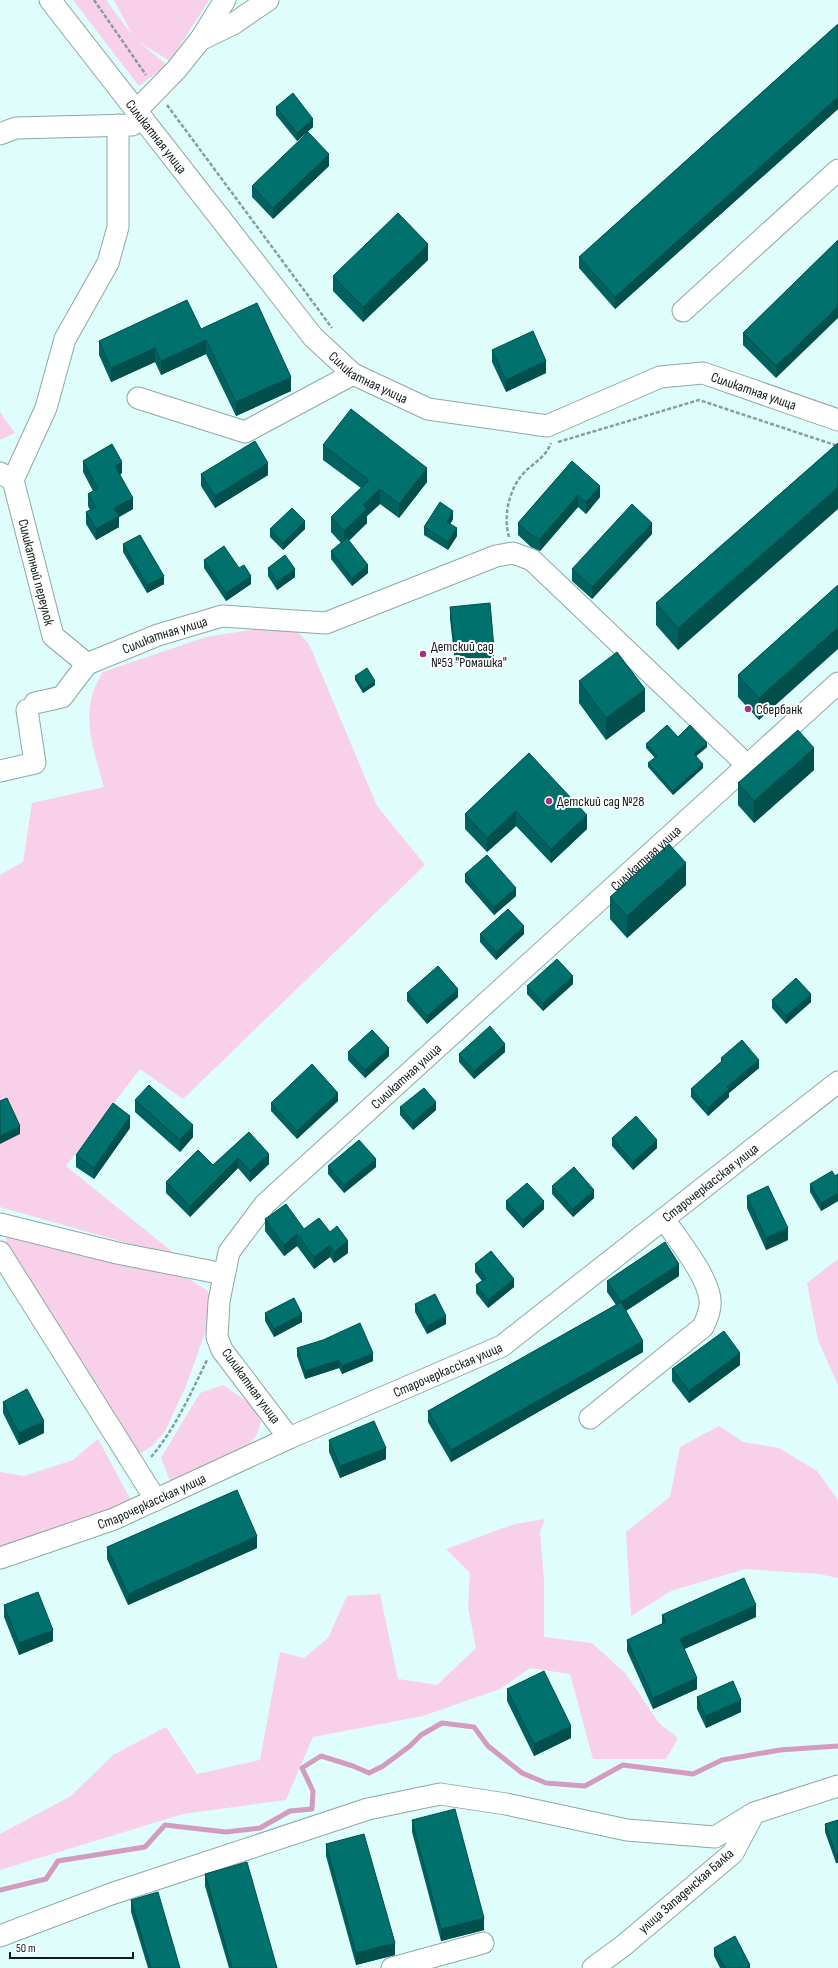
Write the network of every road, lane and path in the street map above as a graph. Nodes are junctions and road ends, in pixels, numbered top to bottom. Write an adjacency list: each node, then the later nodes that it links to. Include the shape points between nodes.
1 (50, 0): 7 (street, Силикатная улица)
2 (94, 0): 6 (path)
3 (225, 0): 5 (street)
4 (268, 0): 5 (street, via 233,24)
5 (200, 40): 6 (street)
6 (157, 90): 7 (street); 13 (path)
7 (136, 111): 9 (street, Силикатная улица)
8 (118, 125): 9 (street); 10 (street, via 16,128); 19 (street, via 118,227 108,263 65,339 46,408)
9 (150, 128): 14 (street, Силикатная улица, via 313,337)
10 (0, 134)
11 (838, 170): 12 (street)
12 (683, 311)
13 (336, 333)
14 (353, 374): 15 (street, via 244,432); 17 (street, Силикатная улица, via 428,409)
15 (138, 398)
16 (838, 420): 17 (street, Силикатная улица, via 703,373 660,377)
17 (547, 436): 18 (path, via 560,442 698,400); 20 (path, via 547,453 522,474 514,487 506,514 506,528)
18 (838, 446)
19 (6, 476): 21 (street, Силикатный переулок, via 53,636)
20 (513, 553): 21 (street, Силикатная улица, via 496,556 326,623 222,616 158,635); 23 (street, via 532,560)
21 (87, 664): 24 (street, via 62,697 31,707 35,763)
22 (838, 683): 23 (street, Силикатная улица)
23 (747, 766): 29 (street, Силикатная улица, via 265,1204 229,1252)
24 (0, 771)
25 (838, 1082): 26 (street, Старочеркасская улица)
26 (664, 1219): 31 (street, via 704,1279 710,1300 708,1314 703,1327); 32 (street, Старочеркасская улица, via 502,1346)
27 (0, 1224): 29 (street, via 117,1253)
28 (0, 1252): 33 (street)
29 (224, 1274): 30 (street, Силикатная улица, via 218,1301)
30 (217, 1337): 32 (street, Силикатная улица, via 222,1350); 33 (path, via 163,1443)
31 (590, 1418)
32 (290, 1438): 34 (street, Старочеркасская улица)
33 (138, 1472): 34 (street)
34 (156, 1500): 35 (street, Старочеркасская улица, via 114,1518)
35 (0, 1558)
36 (838, 1786): 37 (street)
37 (754, 1813): 38 (street, via 715,1837 627,1830 506,1804 440,1794 368,1809 111,1894); 41 (street, улица Западенская Балка, via 733,1853 623,1946)
38 (0, 1936)
39 (483, 1943): 40 (street)
40 (392, 1968)
41 (593, 1968)

